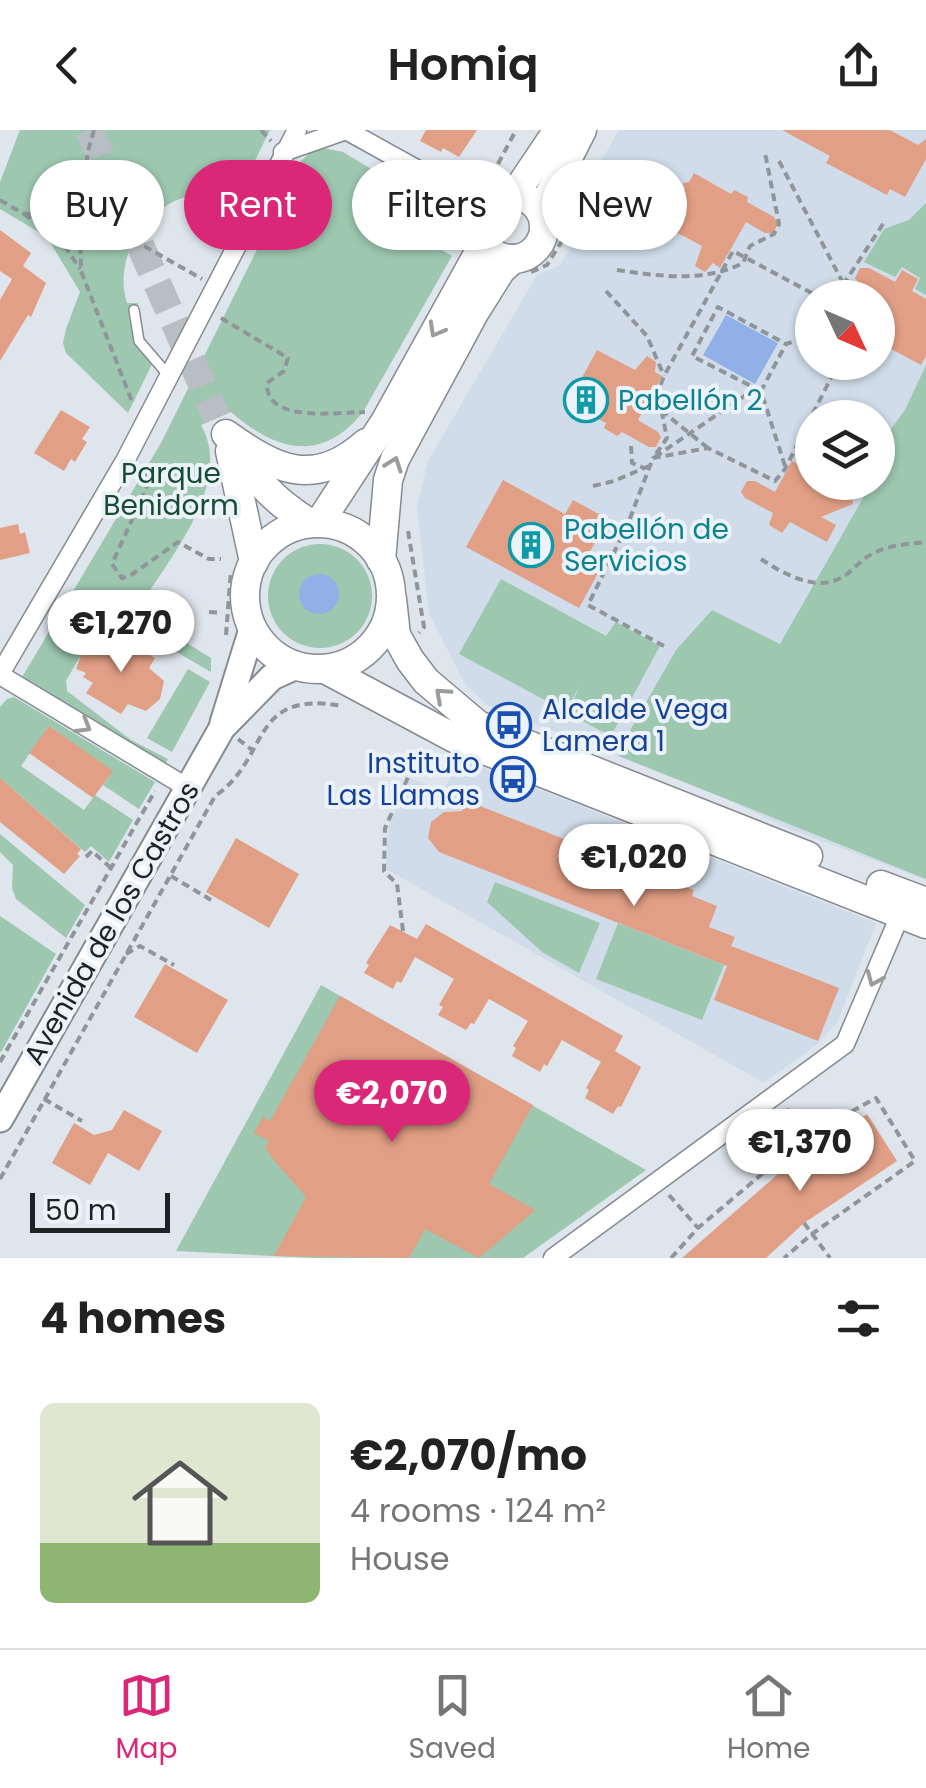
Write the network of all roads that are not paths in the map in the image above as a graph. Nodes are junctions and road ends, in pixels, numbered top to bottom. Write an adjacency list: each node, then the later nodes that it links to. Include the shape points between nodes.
1 (296, 130): 5 (street)
2 (346, 130): 5 (street); 6 (street)
3 (558, 130): 7 (main road)
4 (582, 130): 9 (main road)
5 (283, 152): 14 (street)
6 (400, 160)
7 (522, 176)
8 (522, 200): 9 (main road)
9 (541, 212): 12 (main road, via 541,241)
10 (473, 250): 16 (main road, one-way to 16)
11 (495, 250): 12 (main road)
12 (516, 270): 18 (main road, one-way to 12, via 394,459 501,270)
13 (134, 310): 14 (lane, via 139,342)
14 (169, 376): 24 (street)
15 (221, 426): 16 (main road, via 260,458 312,471 347,460); 17 (main road, via 261,486 279,504); 19 (main road)
16 (369, 429): 17 (main road)
17 (315, 521): 18 (main road, via 362,538); 19 (main road, via 278,535)
18 (381, 560): 20 (main road)
19 (242, 566): 21 (main road)
20 (392, 599): 23 (main road, via 370,649); 27 (main road, one-way to 20, via 478,725 426,682 404,650)
21 (252, 629): 22 (main road, via 265,648); 25 (main road, Avenida de los Castros)
22 (294, 667): 23 (main road); 25 (main road, Avenida de los Castros, via 272,677)
23 (325, 669): 27 (main road, via 454,738)
24 (0, 675): 26 (street, one-way to 26)
25 (222, 728): 26 (main road, Avenida de los Castros)
26 (188, 788): 28 (main road, Avenida de los Castros)
27 (918, 913): 29 (street, one-way to 29, via 846,1044)
28 (0, 1119)
29 (552, 1258)

